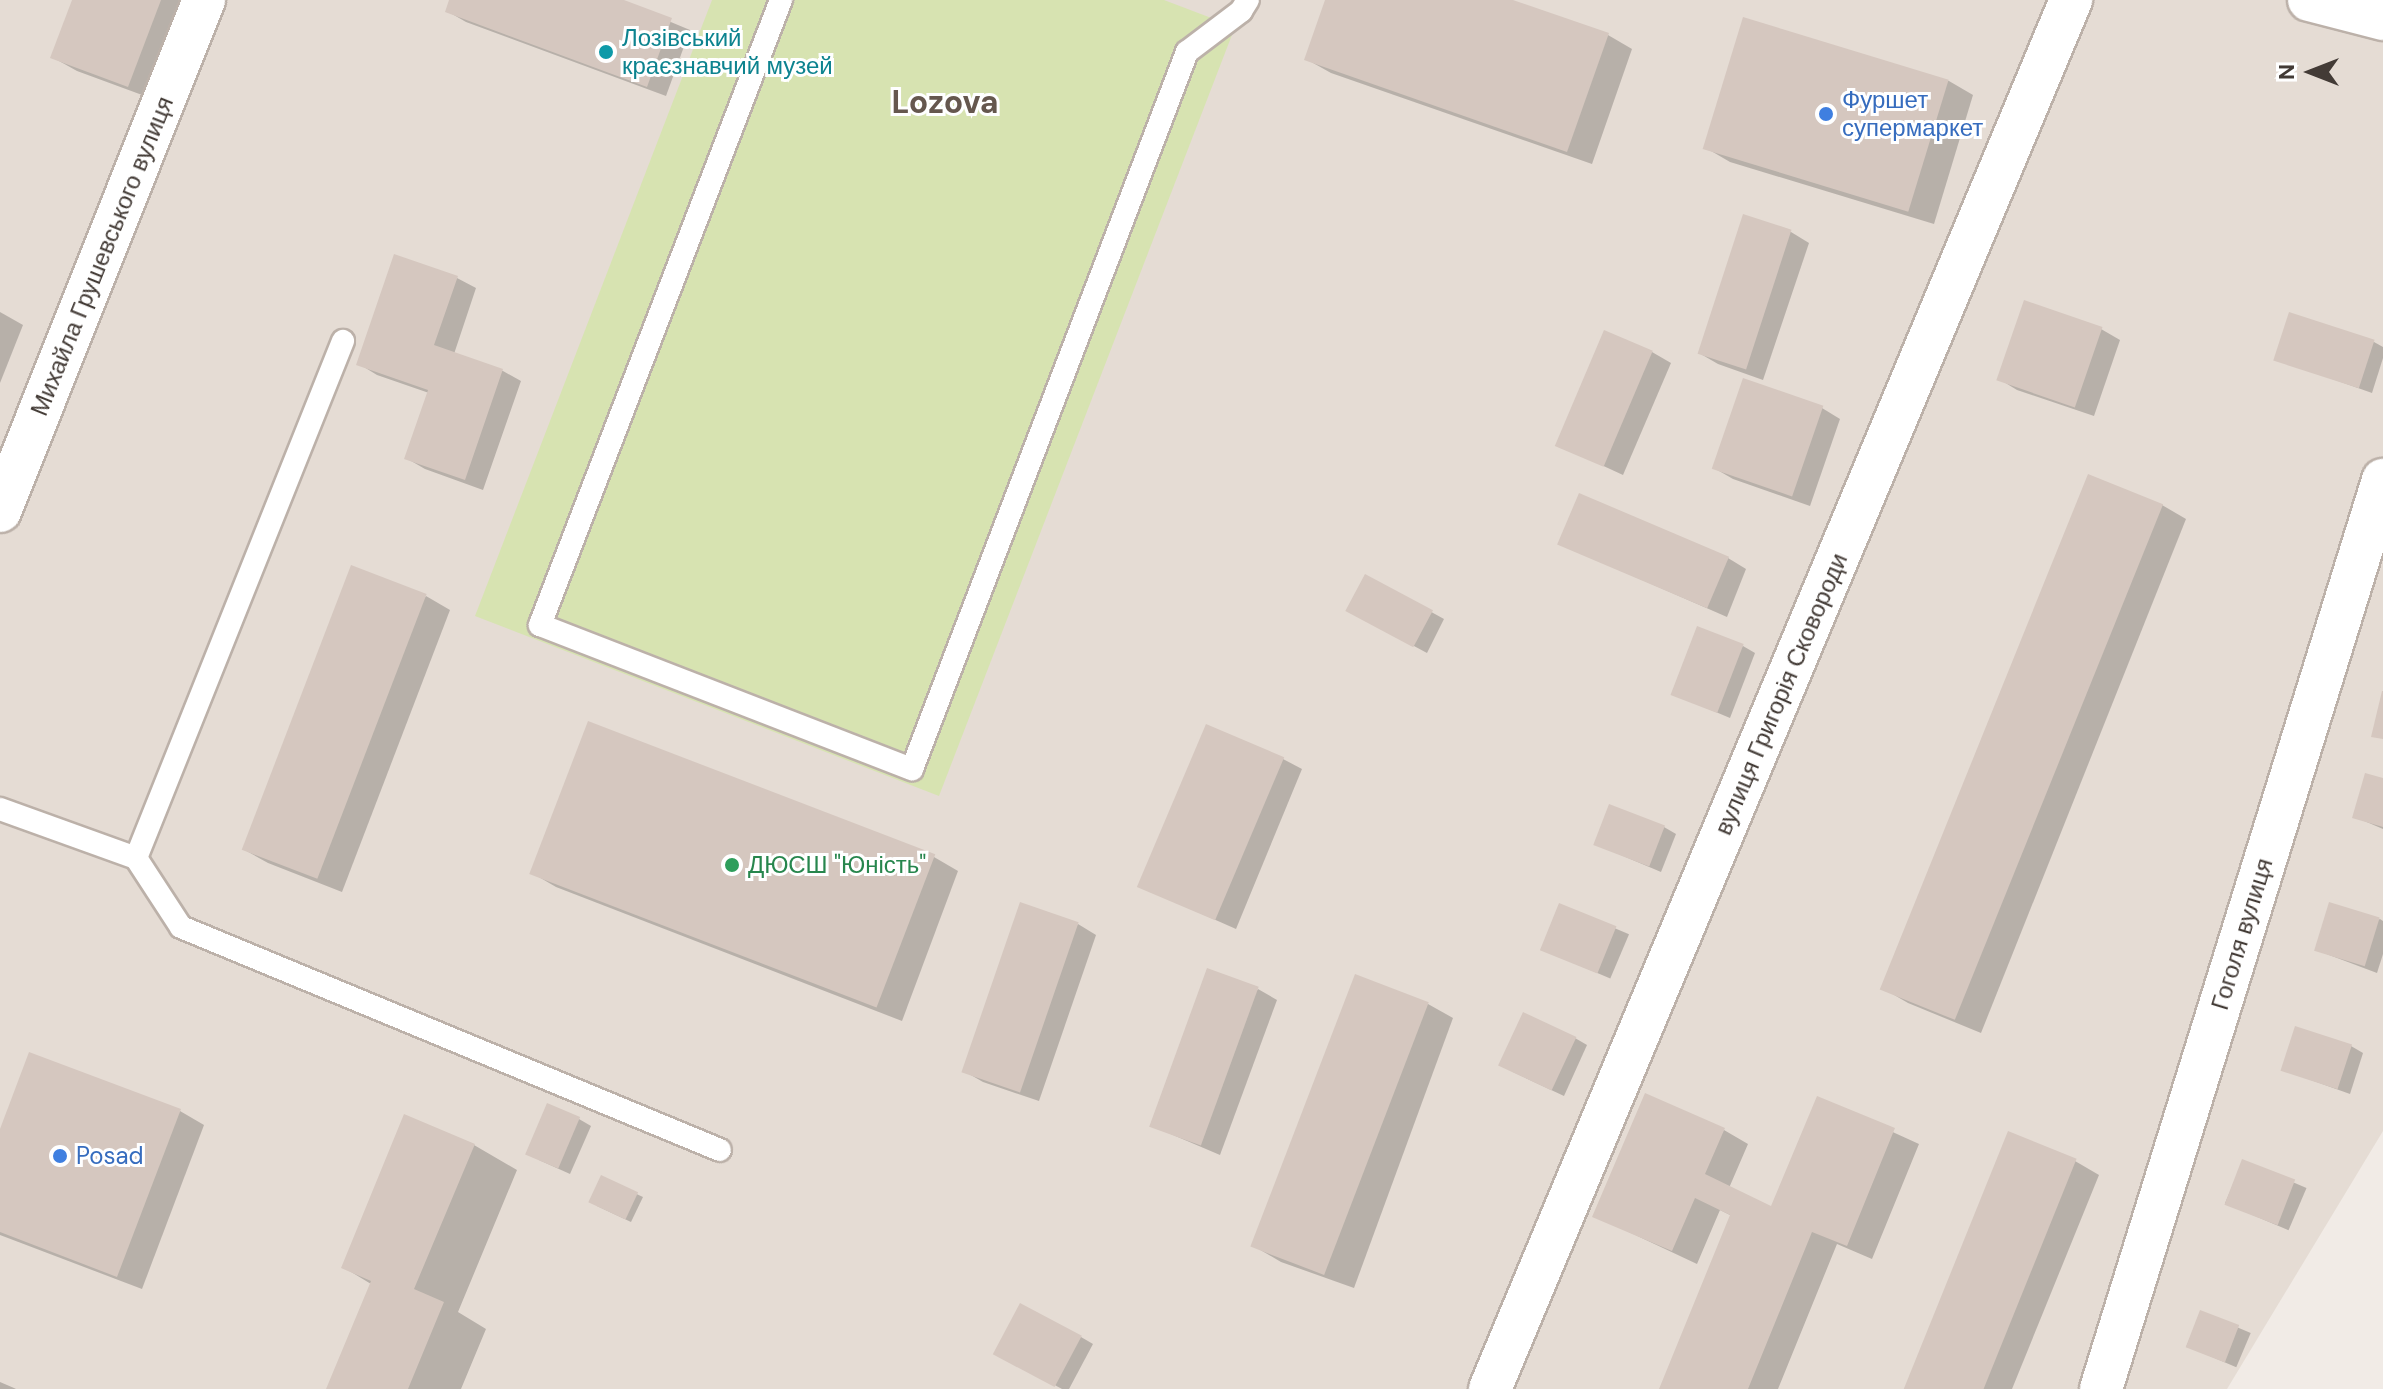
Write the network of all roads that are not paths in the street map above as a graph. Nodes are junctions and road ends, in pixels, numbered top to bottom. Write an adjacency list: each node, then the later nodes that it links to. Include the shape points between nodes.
1 (204, 0): 9 (street, Михайла Грушевського вулиця)
2 (781, 0): 3 (lane, via 540,625 912,769 1187,52)
3 (1248, 0)
4 (2071, 0): 13 (street, вулиця Григорія Сковороди)
5 (2309, 0): 6 (street)
6 (2383, 19)
7 (343, 341): 11 (lane)
8 (2383, 480): 14 (street, Гоголя вулиця)
9 (0, 511)
10 (0, 809): 11 (lane)
11 (136, 858): 12 (lane, via 181,927)
12 (720, 1150)
13 (1490, 1389)
14 (2101, 1389)

